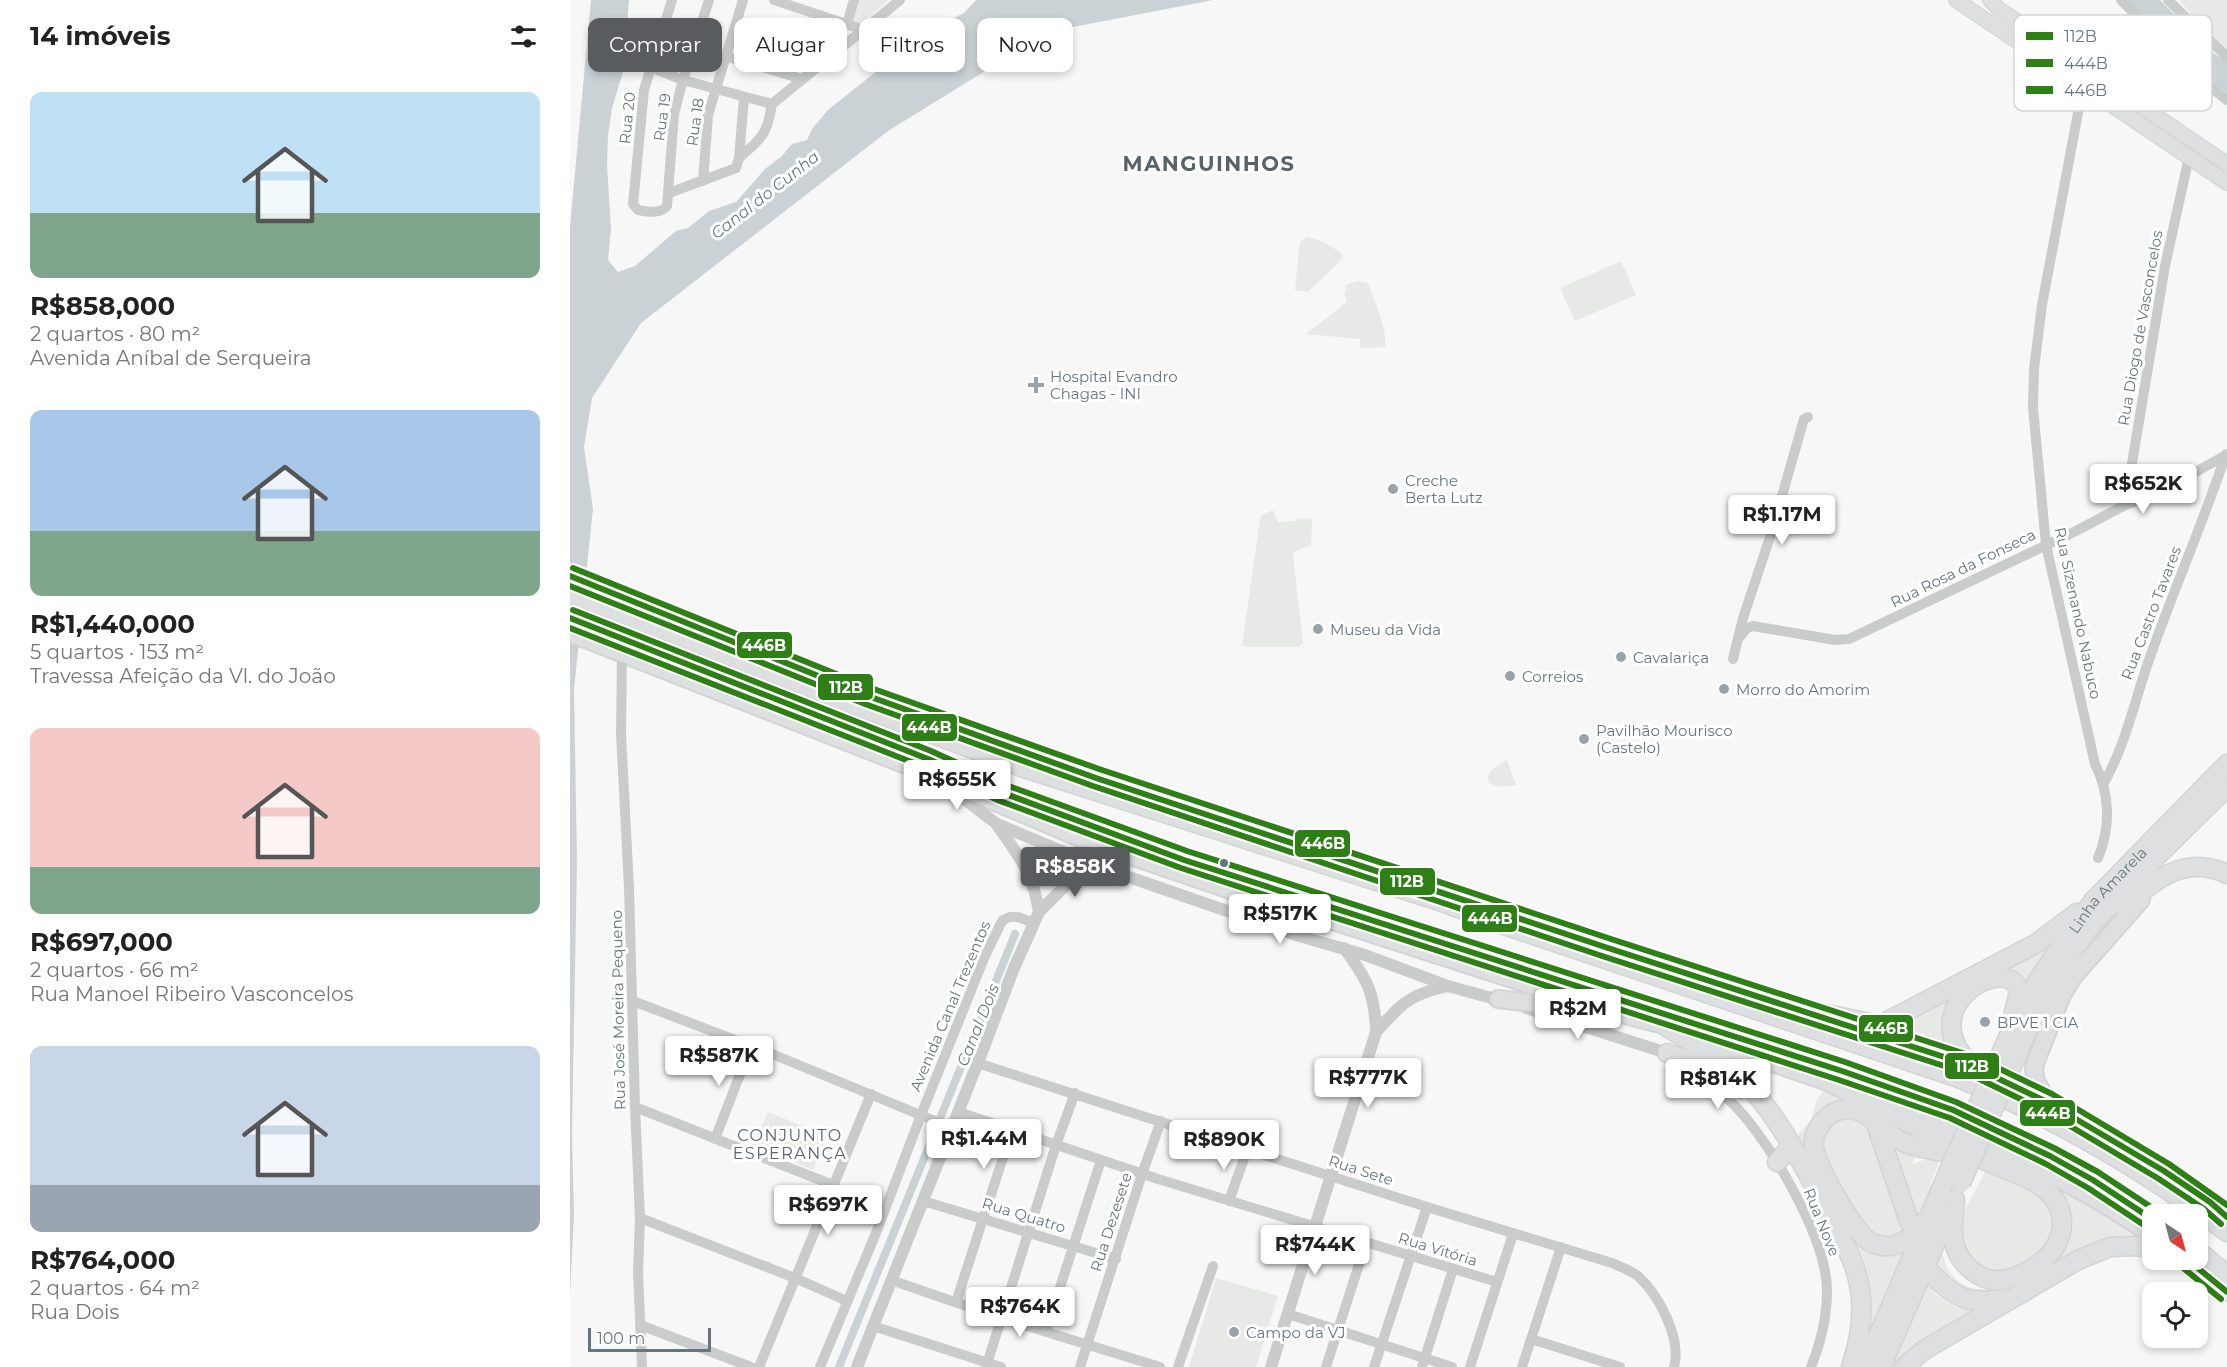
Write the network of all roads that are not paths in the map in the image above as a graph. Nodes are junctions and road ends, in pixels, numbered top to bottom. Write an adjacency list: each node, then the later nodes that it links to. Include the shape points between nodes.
1 (672, 0): 13 (street, Rua 20)
2 (709, 0): 30 (street, Rua 19)
3 (743, 0): 14 (street, Rua 18)
4 (774, 0): 15 (street)
5 (854, 0): 18 (street)
6 (900, 0): 16 (street)
7 (1956, 0): 22 (main road)
8 (1990, 0): 17 (main road)
9 (2121, 0): 11 (street)
10 (2168, 0): 12 (street)
11 (2136, 15)
12 (2184, 15)
13 (666, 18)
14 (738, 18)
15 (829, 18)
16 (878, 18)
17 (2014, 19)
18 (847, 24): 19 (street)
19 (859, 28)
20 (734, 30): 25 (street, Rua 18)
21 (859, 34): 24 (street)
22 (2014, 39)
23 (2212, 43): 26 (street)
24 (847, 44)
25 (725, 56): 31 (street); 33 (street, Rua 18)
26 (2227, 57)
27 (649, 72): 46 (street, Rua 20, via 633,204 646,212 660,211)
28 (663, 72): 30 (street)
29 (812, 72): 31 (street)
30 (683, 80): 33 (street); 45 (street, Rua 19, via 674,114)
31 (802, 80): 36 (street)
32 (2212, 88): 35 (street)
33 (715, 89): 34 (street); 43 (street, Rua 18, via 708,115)
34 (744, 98): 36 (street); 41 (street)
35 (2227, 100)
36 (772, 105): 41 (street, via 765,133)
37 (2078, 111): 50 (street, Rua Sizenando Nabuco, via 2034,369 2033,417)
38 (2120, 111): 40 (main road)
39 (2149, 111): 42 (main road)
40 (2189, 157): 44 (main road); 49 (street, Rua Diogo de Vasconcelos, via 2165,266)
41 (739, 158): 43 (street, via 734,169)
42 (2227, 164)
43 (703, 181): 45 (street)
44 (2227, 183)
45 (669, 192): 46 (street, Rua 19)
46 (666, 206)
47 (1808, 417): 56 (street, via 1804,419)
48 (2227, 454): 49 (street, Rua Rosa da Fonseca, via 2154,495); 62 (street, Rua Castro Tavares, via 2136,695 2118,757)
49 (2124, 505): 50 (street, Rua Rosa da Fonseca)
50 (2046, 545): 56 (street, Rua Rosa da Fonseca, via 1849,639 1753,626); 62 (street, Rua Sizenando Nabuco, via 2095,764)
51 (570, 576): 53 (highway)
52 (570, 593): 53 (highway)
53 (621, 605): 78 (highway, via 1096,778); 82 (highway, via 829,695 1021,767 1439,901)
54 (570, 618): 57 (highway)
55 (570, 633): 57 (highway)
56 (1739, 638): 59 (street)
57 (606, 640): 58 (highway); 66 (highway, via 928,759 1003,793)
58 (621, 653): 61 (highway); 77 (street, Rua José Moreira Pequeno)
59 (1733, 659)
60 (2227, 764): 71 (highway, Linha Amarela)
61 (934, 776): 64 (street); 70 (highway, via 1086,841)
62 (2104, 783): 65 (street, Rua Sizenando Nabuco, via 2107,819)
63 (2227, 787): 74 (highway, Linha Amarela, via 2087,930)
64 (997, 824): 67 (street); 72 (street, via 1027,867 1036,894)
65 (2098, 858)
66 (1184, 860): 70 (highway); 116 (highway, via 1953,1110 2059,1161)
67 (1100, 867): 72 (street, via 1065,886); 73 (street)
68 (2167, 873): 69 (highway, via 2199,867); 74 (highway, via 2141,891); 91 (highway, via 2073,977 2062,995 2034,1066 2035,1078)
69 (2227, 874)
70 (1248, 896): 79 (highway)
71 (2093, 901): 78 (highway, via 2037,943 1882,1024); 83 (highway, Linha Amarela, via 2040,977)
72 (1036, 918): 86 (street); 95 (street, Avenida Canal Trezentos, via 1010,917 1000,925)
73 (1344, 948): 75 (street); 81 (street, via 1372,993)
74 (2053, 979): 83 (highway, Linha Amarela)
75 (1448, 986): 76 (street); 81 (street, via 1407,1000)
76 (1498, 999): 79 (highway); 85 (street)
77 (633, 1001): 84 (street); 92 (street, Rua José Moreira Pequeno)
78 (1788, 1006): 87 (highway)
79 (1617, 1013): 80 (highway)
80 (1664, 1025): 88 (highway); 94 (highway, via 1735,1072)
81 (1377, 1032): 109 (street)
82 (1823, 1032): 96 (highway, via 1860,1038 1979,1076); 125 (highway, via 1956,1077 2022,1106 2103,1148)
83 (2017, 1037): 87 (highway, via 2017,985 2001,977 1968,990 1955,1005 1950,1026 1956,1047); 110 (highway, bridge)
84 (751, 1046): 89 (street); 101 (street)
85 (1667, 1053): 94 (highway, via 1732,1084); 107 (street, Rua Nove, via 1736,1107)
86 (977, 1063): 90 (street, Rua Sete); 93 (street)
87 (1972, 1066): 91 (highway)
88 (1833, 1084): 106 (highway); 123 (highway, via 1916,1113 2026,1161)
89 (871, 1094): 95 (street); 111 (street)
90 (1075, 1094): 97 (street, Rua Sete); 102 (street)
91 (2047, 1102): 96 (highway)
92 (635, 1107): 101 (street); 119 (street, Rua José Moreira Pequeno)
93 (958, 1112): 99 (street); 100 (street, Rua Vitória)
94 (1770, 1112): 103 (highway)
95 (921, 1114): 99 (street); 144 (street, Avenida Canal Trezentos)
96 (2070, 1116): 114 (highway)
97 (1161, 1121): 104 (street, Rua Sete); 108 (street, Rua Dezesete)
98 (1876, 1124): 106 (highway, via 1902,1142); 121 (highway); 121 (highway, via 1857,1111 1846,1109 1832,1114 1819,1127 1814,1146 1817,1158 1835,1194 1869,1241 1890,1247 1900,1244 1909,1238)
99 (952, 1128): 112 (street)
100 (1012, 1130): 102 (street, Rua Vitória); 120 (street)
101 (715, 1138): 111 (street)
102 (1056, 1145): 105 (street, Rua Vitória); 124 (street)
103 (1792, 1145): 107 (highway); 175 (highway, via 1856,1273 1861,1307 1859,1338)
104 (1247, 1150): 109 (street, Rua Sete); 113 (street)
105 (1101, 1160): 108 (street, Rua Vitória); 128 (street)
106 (1985, 1161): 110 (highway, via 2014,1172 2045,1190 2055,1201 2062,1231 2048,1257 2018,1275 1996,1280 1973,1272 1954,1248)
107 (1777, 1162): 174 (street, Rua Nove, via 1806,1218 1825,1272 1826,1320)
108 (1142, 1174): 113 (street, Rua Vitória); 132 (street, Rua Dezesete)
109 (1330, 1177): 115 (street, Rua Sete); 122 (street)
110 (1952, 1183): 121 (highway); 177 (highway)
111 (833, 1185): 139 (street)
112 (923, 1201): 120 (street, Rua Quatro); 140 (street)
113 (1229, 1201): 122 (street, Rua Vitória)
114 (2210, 1202): 117 (highway); 118 (highway)
115 (1427, 1207): 126 (street, Rua Sete); 131 (street)
116 (2142, 1212)
117 (2227, 1212)
118 (2227, 1217)
119 (640, 1218): 139 (street); 148 (street, Rua José Moreira Pequeno)
120 (984, 1219): 124 (street, Rua Quatro); 145 (street)
121 (1918, 1220): 176 (highway)
122 (1315, 1227): 127 (street, Rua Vitória); 146 (street)
123 (2142, 1228)
124 (1029, 1232): 128 (street, Rua Quatro); 147 (street)
125 (2227, 1232)
126 (1513, 1234): 129 (street, Rua Sete); 141 (street)
127 (1365, 1243): 131 (street, Rua Vitória); 150 (street)
128 (1072, 1246): 132 (street, Rua Quatro); 151 (street)
129 (1561, 1247): 152 (street); 173 (street, Rua Sete, via 1638,1276 1667,1319 1675,1347)
130 (2142, 1247): 143 (highway, via 2110,1247 2078,1260)
131 (1410, 1256): 135 (street, Rua Vitória); 154 (street)
132 (1116, 1259): 153 (street, Rua Dezesete)
133 (2208, 1259): 138 (highway)
134 (1213, 1266): 165 (street)
135 (1453, 1269): 141 (street, Rua Vitória); 155 (street)
136 (2200, 1270): 142 (highway)
137 (1932, 1274): 143 (highway, via 1953,1293 1973,1301)
138 (2227, 1275)
139 (795, 1278): 144 (street); 159 (street)
140 (891, 1280): 145 (street); 149 (street)
141 (1497, 1282): 170 (street)
142 (2227, 1292)
143 (2013, 1297): 178 (highway, via 1924,1350)
144 (847, 1301): 160 (street, Avenida Canal Trezentos)
145 (957, 1302): 147 (street)
146 (1288, 1314): 150 (street); 166 (street)
147 (1001, 1318): 151 (street); 156 (street)
148 (640, 1325): 157 (street, Rua José Moreira Pequeno); 158 (street)
149 (873, 1326): 156 (street); 161 (street)
150 (1338, 1330): 154 (street); 167 (street)
151 (1046, 1331): 153 (street)
152 (1531, 1339): 171 (street); 172 (street)
153 (1087, 1344): 163 (street, Rua Dezesete); 164 (street)
154 (1382, 1344): 155 (street); 168 (street)
155 (1423, 1362): 169 (street)
156 (987, 1365): 162 (street)
157 (642, 1367)
158 (751, 1367)
159 (759, 1367)
160 (820, 1367)
161 (857, 1367)
162 (1001, 1367)
163 (1080, 1367)
164 (1160, 1367)
165 (1178, 1367)
166 (1271, 1367)
167 (1326, 1367)
168 (1374, 1367)
169 (1452, 1367)
170 (1470, 1367)
171 (1522, 1367)
172 (1620, 1367)
173 (1674, 1367)
174 (1811, 1367)
175 (1851, 1367)
176 (1865, 1367)
177 (1881, 1367)
178 (1904, 1367)

